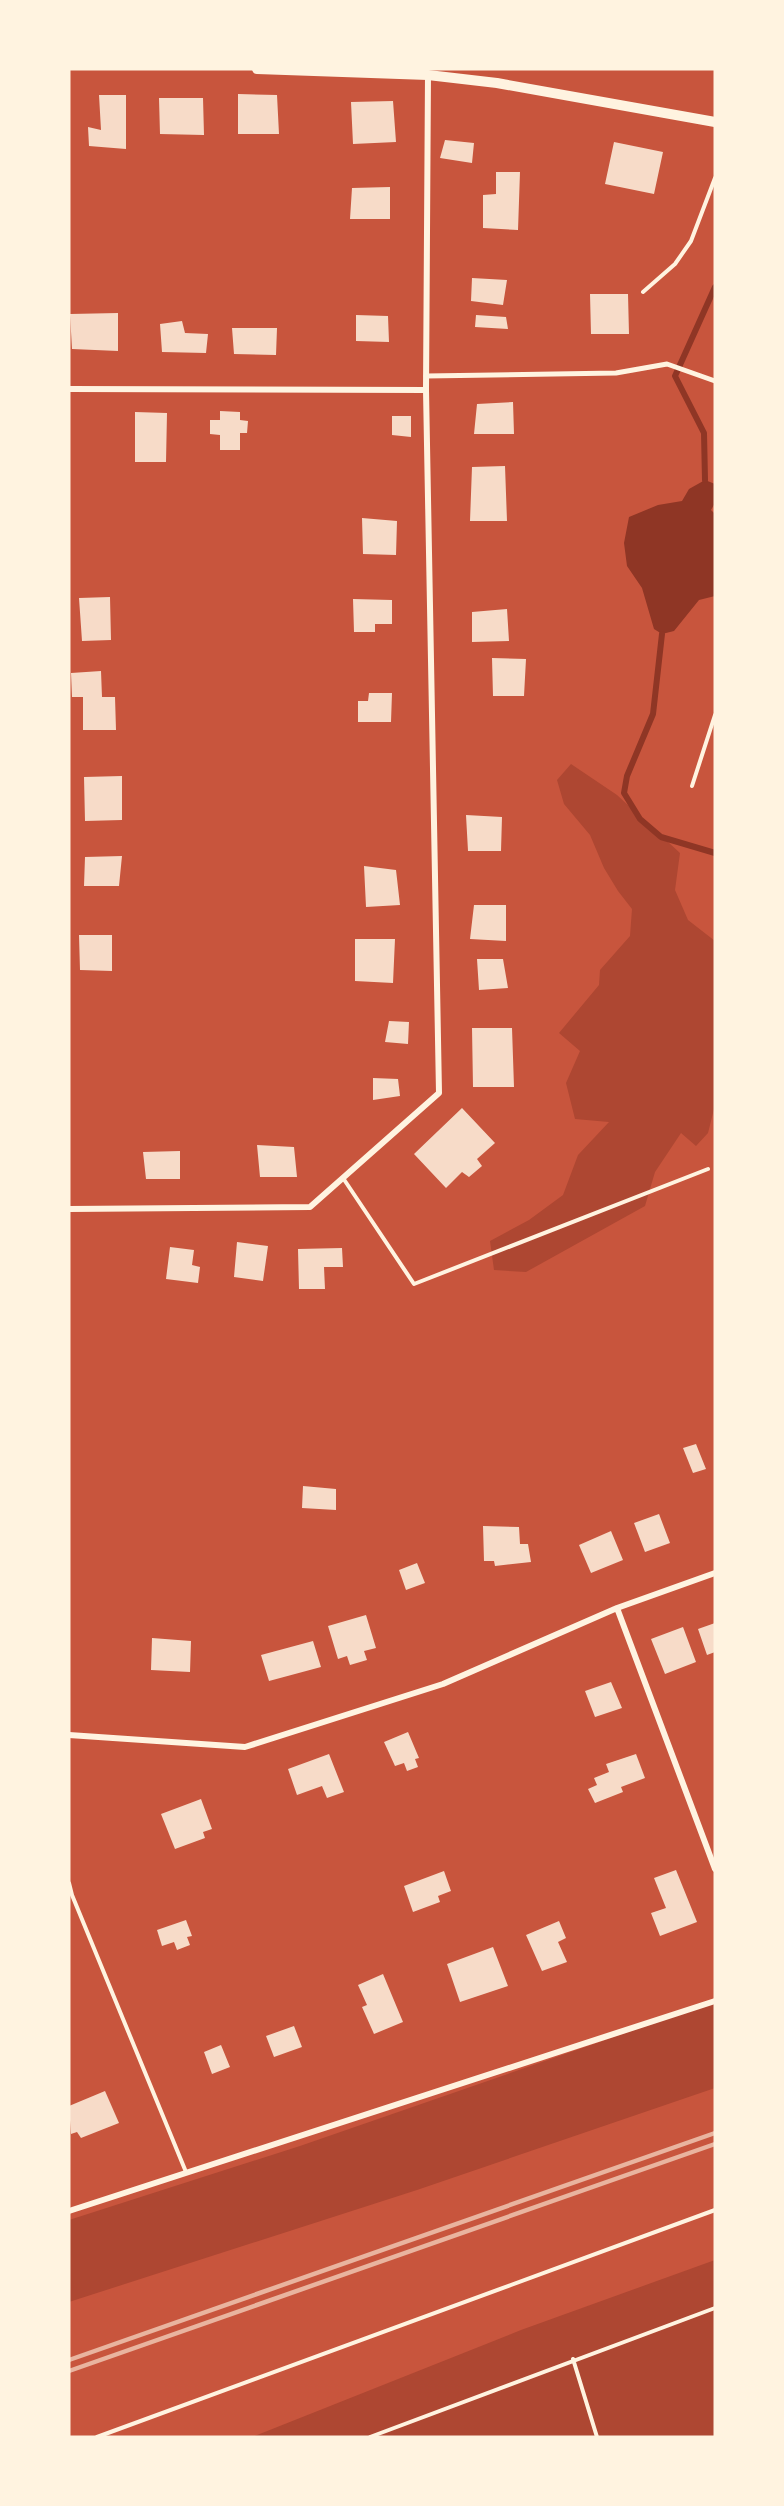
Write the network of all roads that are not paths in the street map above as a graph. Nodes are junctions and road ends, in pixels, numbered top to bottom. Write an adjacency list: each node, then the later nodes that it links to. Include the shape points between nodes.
1 (257, 69): 2 (street)
2 (428, 75): 3 (street, via 497,83); 6 (street)
3 (715, 122)
4 (715, 178): 5 (lane, via 691,241 675,264)
5 (644, 292)
6 (426, 376): 7 (street, via 615,373 667,364); 9 (street)
7 (715, 381)
8 (69, 389): 9 (street)
9 (426, 390): 13 (street, via 439,1093)
10 (715, 715): 11 (lane)
11 (692, 786)
12 (708, 1169): 13 (lane, via 414,1284)
13 (343, 1178): 14 (street, via 310,1207)
14 (69, 1209)
15 (715, 1573): 16 (street)
16 (617, 1608): 17 (street, via 443,1683 245,1747); 18 (street)
17 (69, 1735)
18 (715, 1869)
19 (69, 1883): 21 (lane)
20 (715, 2001): 21 (street)
21 (186, 2172): 22 (street)
22 (69, 2211)
23 (715, 2308): 24 (lane)
24 (573, 2359): 25 (lane); 26 (lane)
25 (370, 2437)
26 (597, 2437)

